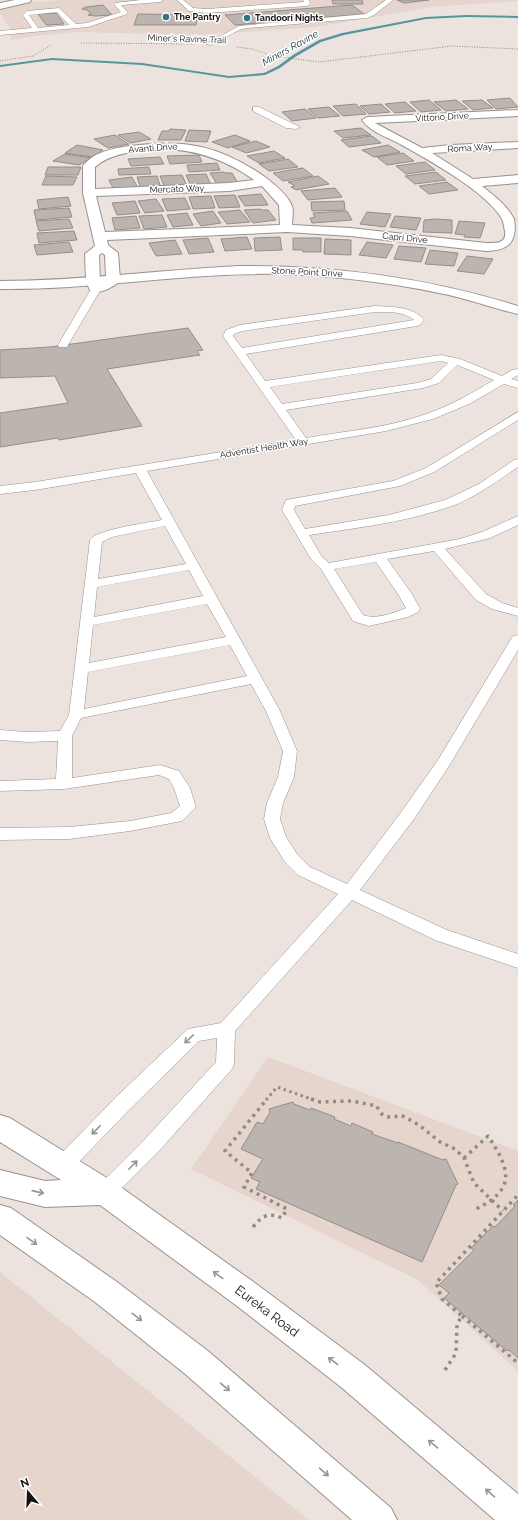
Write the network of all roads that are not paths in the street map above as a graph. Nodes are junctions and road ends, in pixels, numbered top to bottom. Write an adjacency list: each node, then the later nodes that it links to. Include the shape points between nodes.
1 (16, 0): 7 (street)
2 (27, 0): 10 (street)
3 (160, 0): 13 (lane, via 117,4)
4 (180, 0): 9 (lane)
5 (306, 0): 9 (lane, via 307,4 207,11 191,10)
6 (390, 0): 17 (lane, via 367,16 248,26)
7 (0, 1)
8 (202, 4): 9 (lane)
9 (187, 5): 11 (lane)
10 (0, 6)
11 (175, 7)
12 (132, 12): 13 (lane)
13 (125, 13): 14 (lane, via 88,25)
14 (74, 26): 15 (lane); 15 (lane, via 59,10 27,13)
15 (36, 30): 16 (lane)
16 (0, 33)
17 (209, 44)
18 (256, 109): 21 (lane)
19 (518, 113): 20 (street, Vittorio Drive)
20 (366, 120): 23 (street, Capri Drive, via 371,125)
21 (296, 127)
22 (518, 145): 23 (street, Roma Way)
23 (423, 151): 26 (street, Capri Drive)
24 (518, 179): 26 (street)
25 (265, 182): 27 (street, Mercato Way, via 230,187); 27 (street, Avanti Drive, via 221,155 199,148 171,145 121,151 97,158 89,166); 29 (street, Avanti Drive, via 286,207)
26 (470, 183): 28 (street, Capri Drive)
27 (89, 193): 30 (street, Avanti Drive)
28 (514, 222): 29 (street, Capri Drive, via 511,241 507,245 486,247 350,232)
29 (287, 228): 30 (street, Capri Drive)
30 (100, 242): 31 (street, via 92,254); 32 (street, Avanti Drive, via 111,253)
31 (92, 260): 32 (street); 36 (street)
32 (112, 260): 34 (street)
33 (0, 275): 36 (street, Stone Point Drive)
34 (113, 280): 36 (street, Stone Point Drive); 37 (street, Stone Point Drive, via 225,270 324,272 425,285)
35 (0, 285): 36 (street, Stone Point Drive)
36 (95, 285): 38 (lane)
37 (518, 310)
38 (63, 346)
39 (239, 352): 39 (lane, via 228,336 229,332 240,328 374,309 398,310 414,315 420,320 417,323); 43 (lane)
40 (456, 361): 42 (lane); 43 (lane, via 441,358); 45 (lane, via 435,381 419,386)
41 (518, 371): 42 (lane, Adventist Health Way)
42 (503, 380): 44 (lane); 47 (lane, Adventist Health Way, via 465,402 429,417 386,428)
43 (263, 385): 45 (lane)
44 (518, 385)
45 (279, 408): 47 (lane)
46 (518, 414): 53 (lane, via 430,470 396,484 290,503 288,510)
47 (303, 442): 49 (lane, Adventist Health Way)
48 (518, 462): 53 (lane, via 483,486 449,503 390,519)
49 (140, 469): 50 (lane, Adventist Health Way); 52 (lane)
50 (0, 490)
51 (518, 520): 54 (lane, via 486,535)
52 (169, 522): 56 (lane); 58 (lane, via 108,534 96,540)
53 (301, 533): 57 (lane, via 317,559)
54 (437, 547): 55 (lane); 60 (lane, via 481,597 497,606)
55 (380, 558): 57 (lane); 57 (lane, via 414,609 369,622 358,618)
56 (193, 566): 58 (lane); 59 (lane)
57 (326, 567)
58 (91, 584): 61 (lane)
59 (211, 599): 61 (lane); 63 (lane)
60 (518, 612)
61 (86, 622): 64 (lane)
62 (518, 639): 72 (lane, via 444,763)
63 (234, 640): 64 (lane); 65 (lane)
64 (81, 669): 66 (lane)
65 (255, 678): 66 (lane); 72 (lane, via 290,751 286,777 275,803 272,819 278,838 291,858 304,871)
66 (76, 715): 68 (lane)
67 (0, 735): 68 (lane)
68 (65, 736): 69 (lane)
69 (64, 784): 70 (lane); 71 (lane, via 160,770 174,774 188,807 176,817 130,826 69,833)
70 (0, 786)
71 (0, 834)
72 (350, 892): 73 (lane, via 441,935); 74 (lane)
73 (518, 961)
74 (226, 1029): 76 (lane, one-way to 76, via 194,1034); 78 (lane, one-way to 74, via 152,1145 225,1064)
75 (0, 1127): 76 (street, Eureka Road)
76 (62, 1166): 78 (street, Eureka Road)
77 (0, 1183): 78 (street, one-way to 78, via 45,1194)
78 (105, 1192): 80 (street, Eureka Road, one-way to 78, via 353,1376)
79 (0, 1218): 81 (street, one-way to 81, via 106,1292 196,1362)
80 (518, 1517)
81 (379, 1520)

